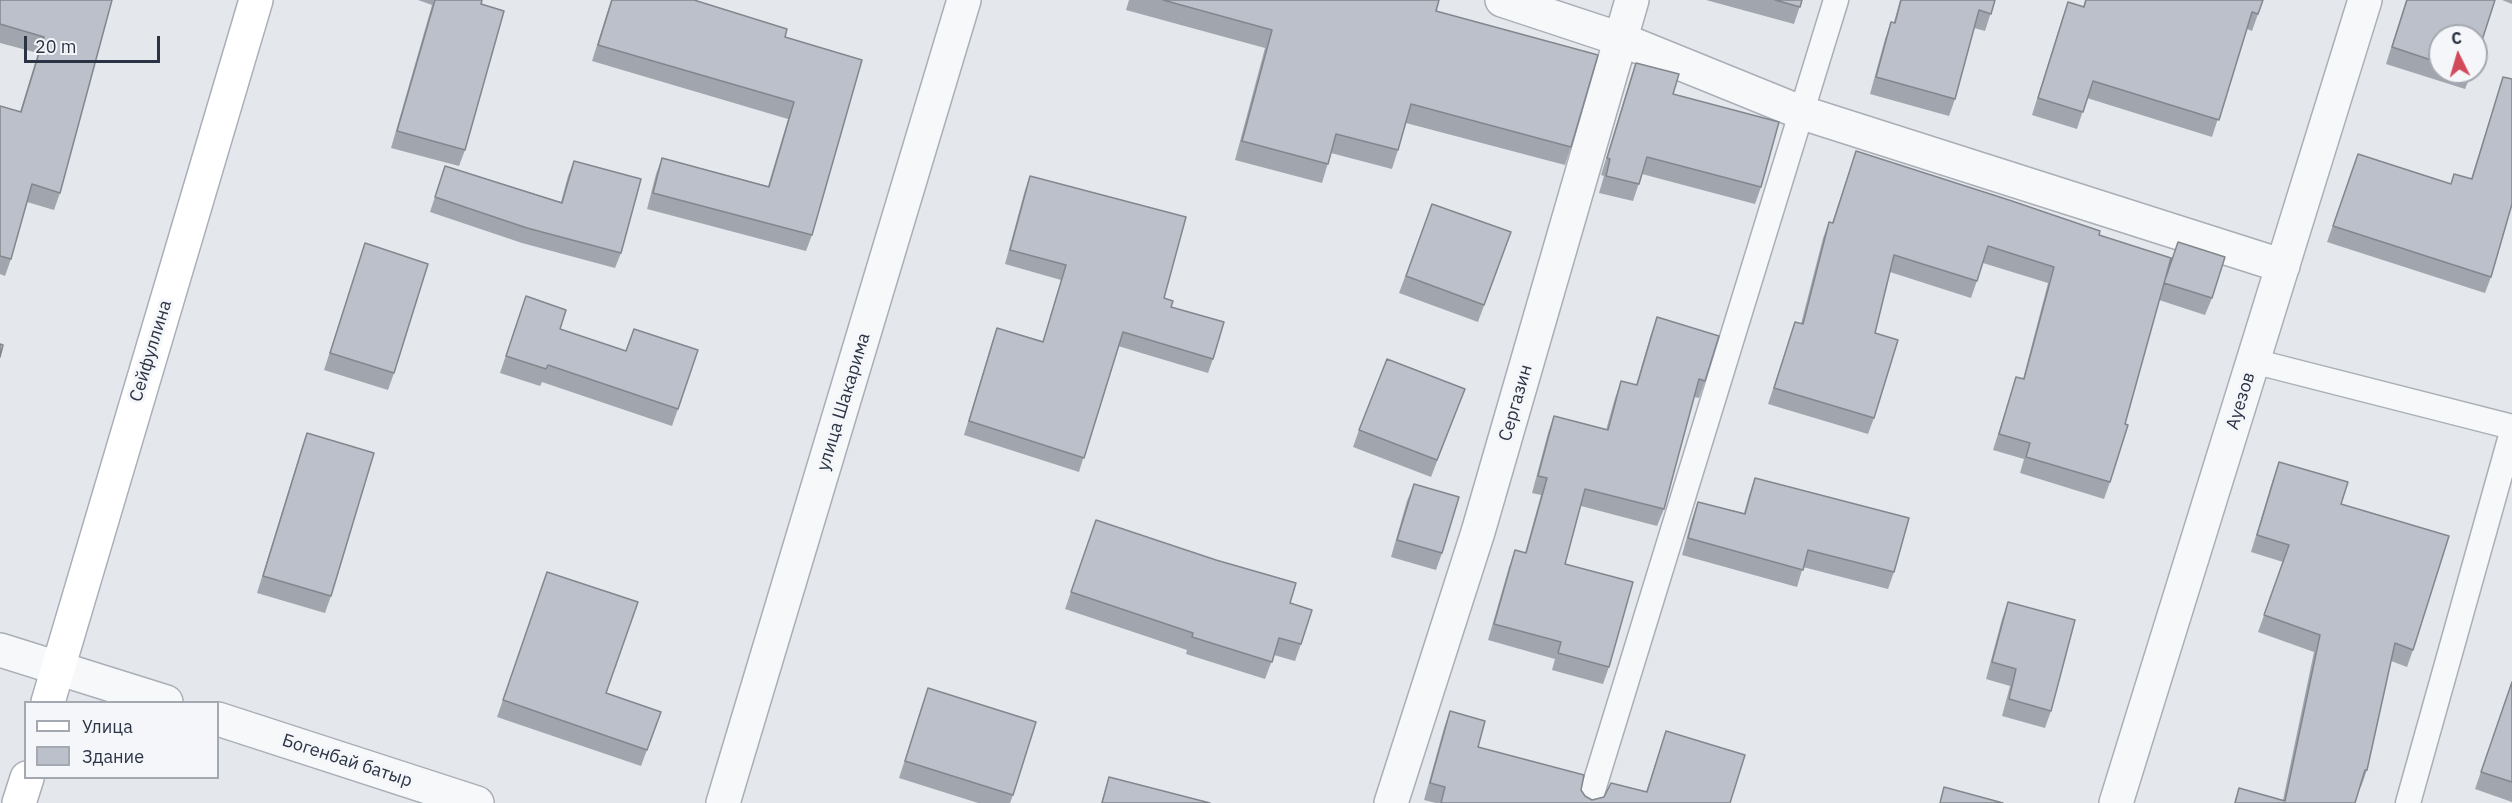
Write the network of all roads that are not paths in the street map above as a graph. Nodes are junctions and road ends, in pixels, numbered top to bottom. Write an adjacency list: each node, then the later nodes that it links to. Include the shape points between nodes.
1 (256, 0): 14 (main road, Сейфуллина)
2 (964, 0): 21 (street, улица Шакарима)
3 (1502, 0): 7 (street)
4 (1632, 0): 7 (street, Сергазин)
5 (1836, 0): 8 (lane)
6 (2366, 0): 9 (street, Ауезов)
7 (1620, 39): 8 (street); 22 (street, Сергазин, via 1478,532)
8 (1800, 112): 9 (street); 23 (lane)
9 (2283, 266): 10 (street, Ауезов)
10 (2253, 361): 11 (lane); 24 (street, Ауезов)
11 (2512, 427)
12 (2512, 432): 25 (lane)
13 (0, 650): 14 (street)
14 (58, 668): 15 (main road, Сейфуллина); 16 (street)
15 (48, 701)
16 (163, 701)
17 (219, 719): 20 (street, Богенбай батыр)
18 (26, 779): 19 (main road)
19 (19, 803)
20 (477, 803)
21 (723, 803)
22 (1391, 803)
23 (1588, 803)
24 (2116, 803)
25 (2408, 803)

